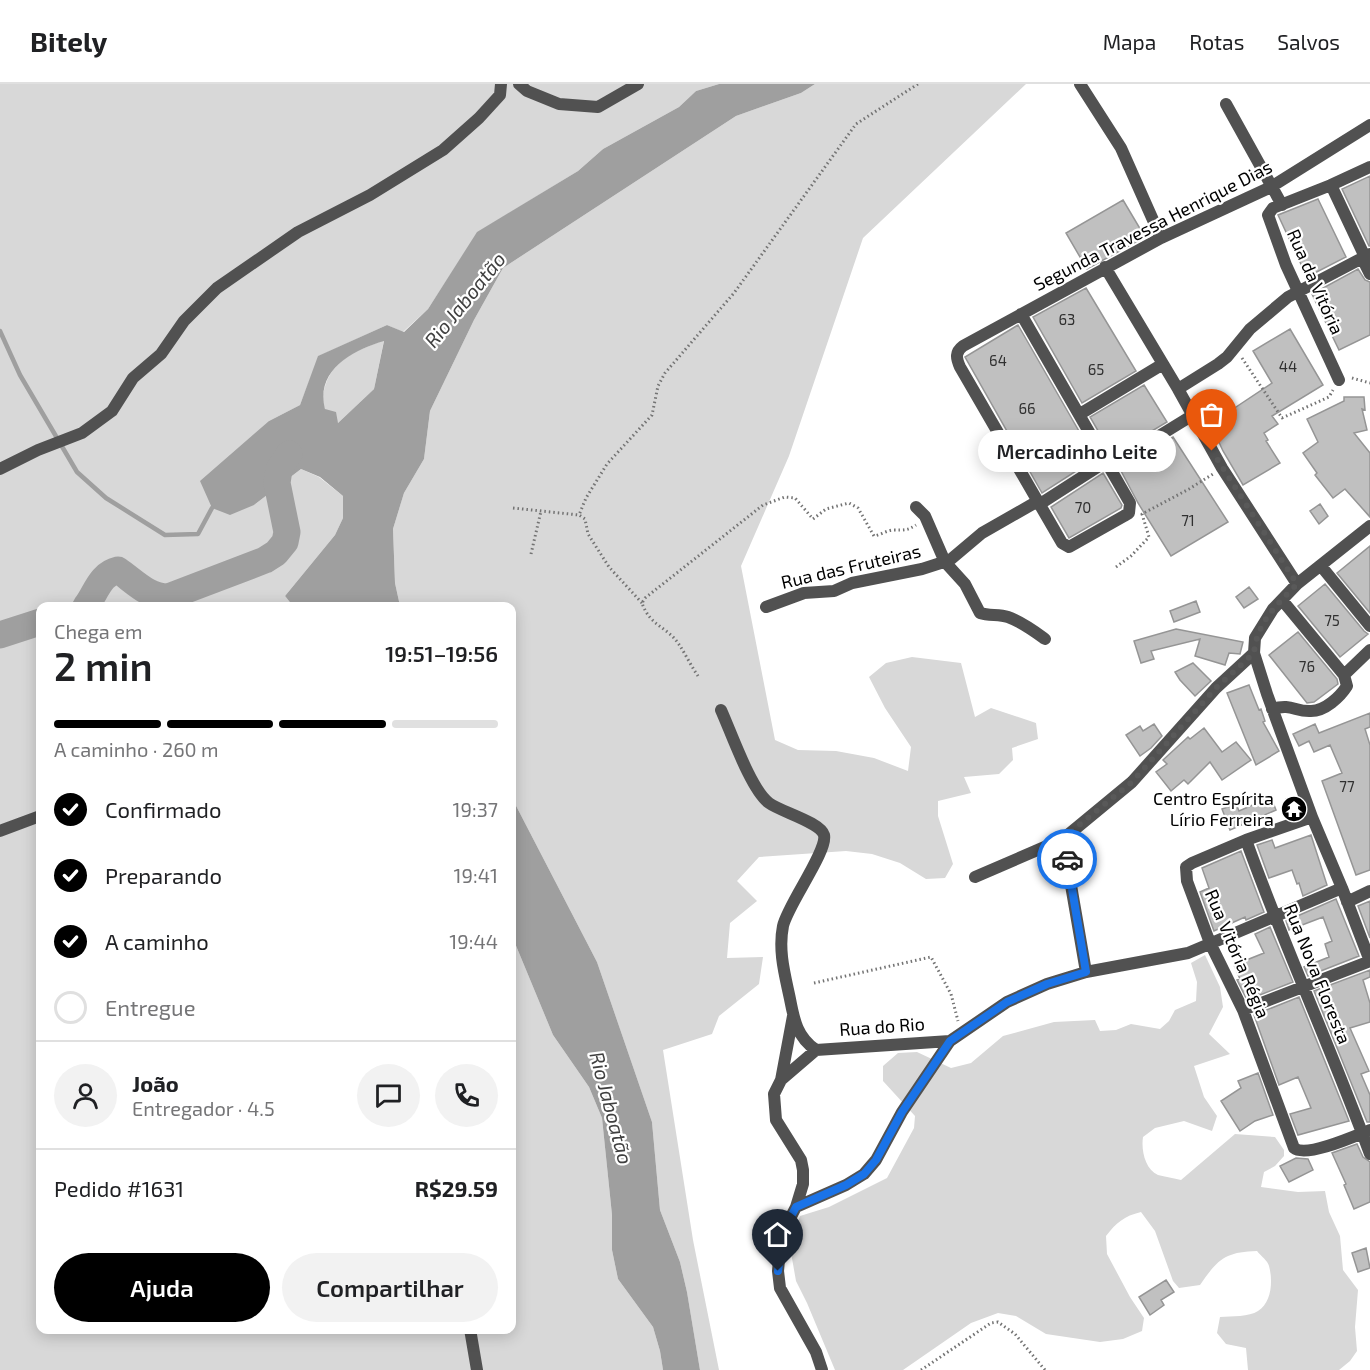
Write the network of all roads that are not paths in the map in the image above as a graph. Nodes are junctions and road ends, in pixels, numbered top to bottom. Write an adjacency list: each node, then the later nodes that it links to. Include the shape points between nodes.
1 (501, 84): 23 (street, via 500,95 443,150 298,232 217,288 184,321 161,354 133,378 112,411 82,433)
2 (519, 84): 3 (street, via 559,104 598,107)
3 (639, 84)
4 (1080, 84): 11 (street, via 1121,148)
5 (1226, 104): 9 (street)
6 (1370, 125): 9 (street, Segunda Travessa Henrique Dias)
7 (1370, 167): 8 (street, Rua da Vitória)
8 (1331, 185): 10 (street, Rua da Vitória); 12 (street)
9 (1271, 187): 10 (street); 11 (street, Segunda Travessa Henrique Dias)
10 (1282, 205): 15 (street, Rua da Vitória, via 1269,210 1268,218)
11 (1161, 238): 13 (street, Segunda Travessa Henrique Dias)
12 (1366, 256): 14 (street); 15 (street)
13 (1105, 267): 16 (street, Segunda Travessa Henrique Dias); 17 (street)
14 (1370, 274)
15 (1299, 290): 18 (street, Rua da Vitória); 19 (street, via 1250,329 1218,364)
16 (1021, 314): 20 (street); 24 (street, Segunda Travessa Henrique Dias, via 963,346 957,358)
17 (1163, 364): 19 (street); 20 (street)
18 (1339, 380)
19 (1178, 389): 21 (street)
20 (1080, 414): 22 (street)
21 (1193, 415): 22 (street, Rua das Fruteiras); 29 (street, via 1222,468)
22 (1109, 464): 24 (street, Rua das Fruteiras); 24 (street, via 1130,503 1129,513 1069,547 1062,543)
23 (0, 469)
24 (1039, 502): 27 (street, Rua das Fruteiras, via 982,533)
25 (916, 507): 27 (street, Rua das Fruteiras, via 927,519)
26 (1368, 532): 28 (street)
27 (945, 562): 31 (street, Rua das Fruteiras, via 852,583 834,591 804,593); 33 (street, Rua das Fruteiras, via 964,584 980,613 1007,616)
28 (1321, 566): 29 (street); 32 (street)
29 (1297, 584): 30 (street)
30 (1282, 600): 35 (street, via 1261,626); 36 (street)
31 (766, 607)
32 (1370, 626)
33 (1045, 639)
34 (1370, 650): 36 (street)
35 (1254, 653): 37 (street); 42 (street, via 1216,688 1132,782)
36 (1344, 675): 37 (street, via 1346,689 1322,709)
37 (1272, 709): 39 (street)
38 (721, 710): 54 (street, Rua do Rio, via 756,787 767,802 812,823 824,835 818,857 783,926 781,950)
39 (1312, 817): 43 (street, Rua Vitória Régia); 45 (street)
40 (36, 818): 41 (street)
41 (0, 831)
42 (1063, 838): 44 (street); 51 (street)
43 (1246, 840): 48 (street, Rua Nova Floresta); 49 (street, Rua Vitória Régia, via 1186,867 1187,881)
44 (975, 877)
45 (1342, 888): 47 (street); 48 (street)
46 (1370, 891): 47 (street)
47 (1347, 902): 50 (street)
48 (1274, 916): 49 (street); 52 (street, Rua Nova Floresta)
49 (1210, 943): 51 (street, via 1188,953); 53 (street, Rua Vitória Régia)
50 (1370, 961): 52 (street)
51 (1086, 972): 55 (street, via 1007,1002)
52 (1305, 987): 53 (street); 58 (street, Rua Nova Floresta)
53 (1243, 1010): 58 (street, Rua Vitória Régia, via 1297,1151 1308,1151)
54 (793, 1014): 56 (street, Rua do Rio, via 799,1033); 57 (street)
55 (950, 1041): 56 (street, Rua do Rio); 60 (street, via 864,1174)
56 (816, 1050): 57 (street, Rua do Rio)
57 (781, 1080): 60 (street, via 774,1094 776,1120 803,1170)
58 (1366, 1131): 59 (street, Rua Nova Floresta)
59 (1370, 1154)
60 (796, 1207): 63 (street, via 784,1230 780,1249 780,1288)
61 (471, 1334): 62 (street)
62 (477, 1370)
63 (822, 1370)

